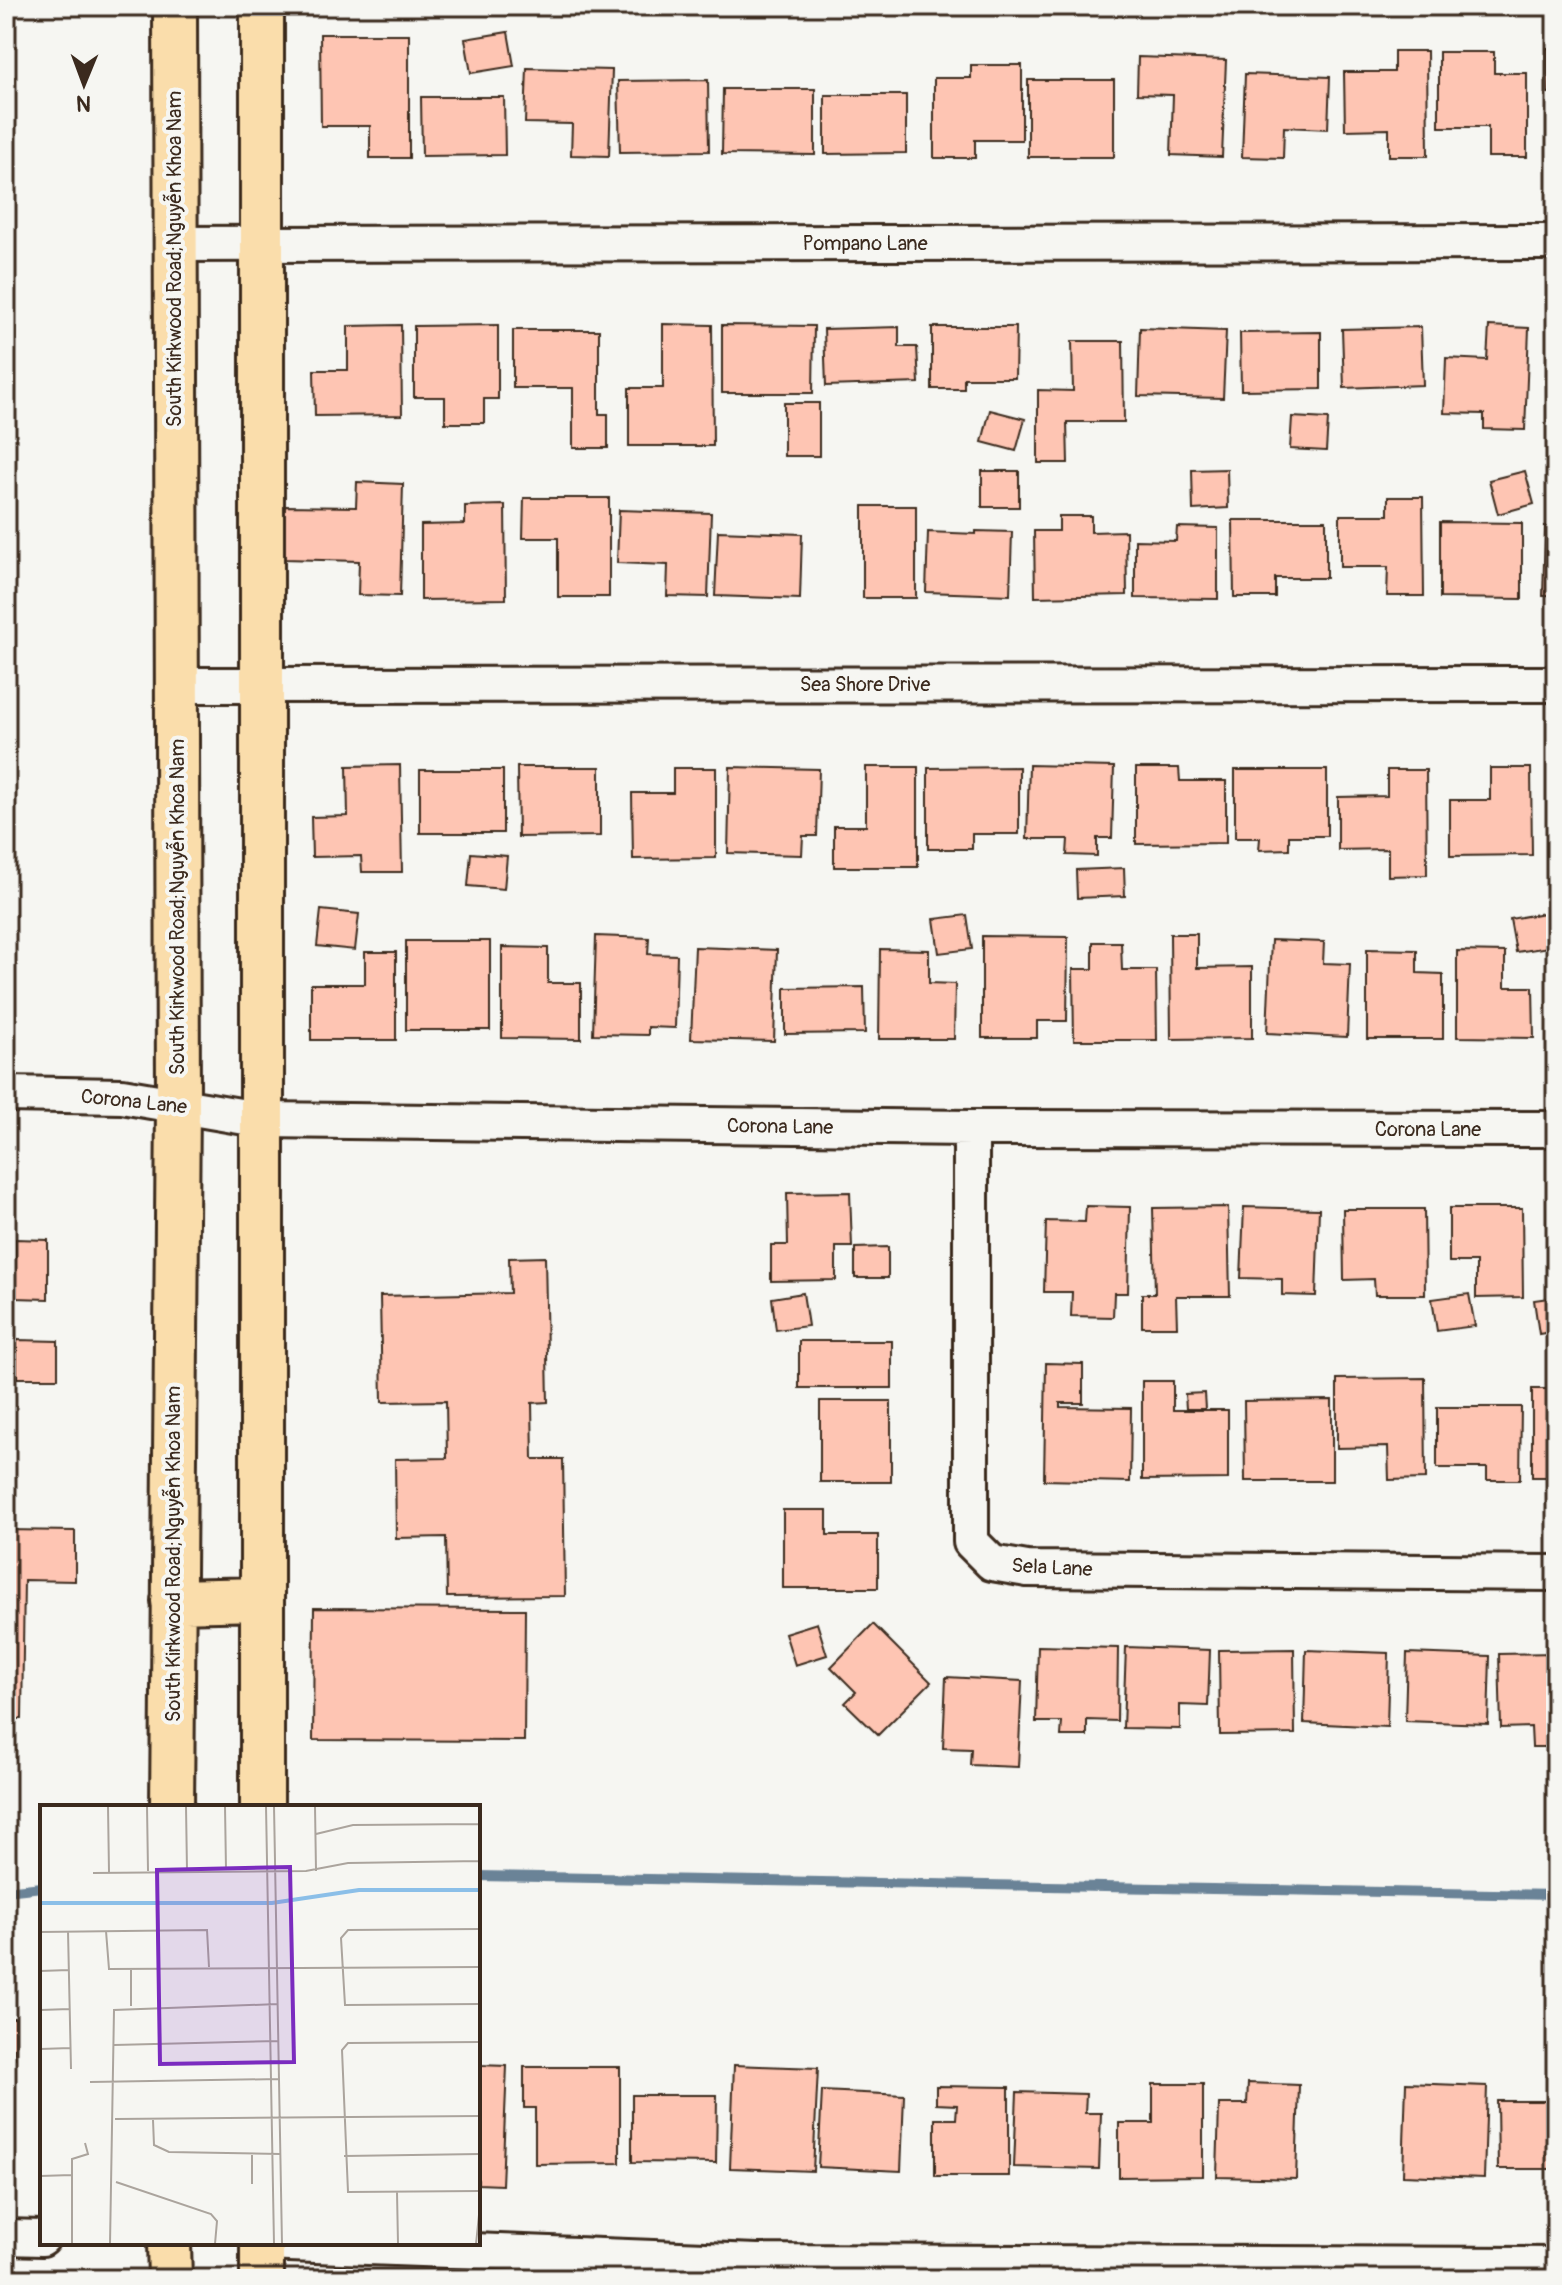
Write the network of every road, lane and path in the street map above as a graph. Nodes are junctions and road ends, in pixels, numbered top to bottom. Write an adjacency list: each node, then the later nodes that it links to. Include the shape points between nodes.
1 (175, 6): 5 (main road, South Kirkwood Road;Nguyễn Khoa Nam)
2 (262, 6): 4 (main road)
3 (1556, 242): 4 (street, Pompano Lane)
4 (261, 243): 5 (street, Pompano Lane); 8 (main road)
5 (174, 244): 7 (main road, South Kirkwood Road;Nguyễn Khoa Nam)
6 (1556, 684): 8 (street, Sea Shore Drive)
7 (175, 685): 8 (street, Sea Shore Drive); 10 (main road, South Kirkwood Road;Nguyễn Khoa Nam)
8 (264, 685): 11 (main road)
9 (6, 1094): 10 (street, Corona Lane, via 122,1096)
10 (178, 1104): 11 (street, Corona Lane); 16 (main road, South Kirkwood Road;Nguyễn Khoa Nam)
11 (263, 1120): 12 (street, Corona Lane); 15 (main road)
12 (971, 1128): 13 (street, Corona Lane); 14 (street, Sela Lane, via 971,1542 992,1563 1027,1569)
13 (1556, 1129)
14 (1556, 1573)
15 (262, 1599): 16 (main road); 18 (main road)
16 (173, 1601): 17 (main road, South Kirkwood Road;Nguyễn Khoa Nam)
17 (172, 1796)
18 (262, 1799)
19 (6, 2237): 20 (street)
20 (40, 2238)
21 (169, 2245): 27 (main road)
22 (262, 2245): 28 (main road)
23 (297, 2245): 26 (street)
24 (1556, 2265): 25 (street)
25 (1212, 2270): 26 (street)
26 (757, 2271)
27 (170, 2279)
28 (262, 2279)

